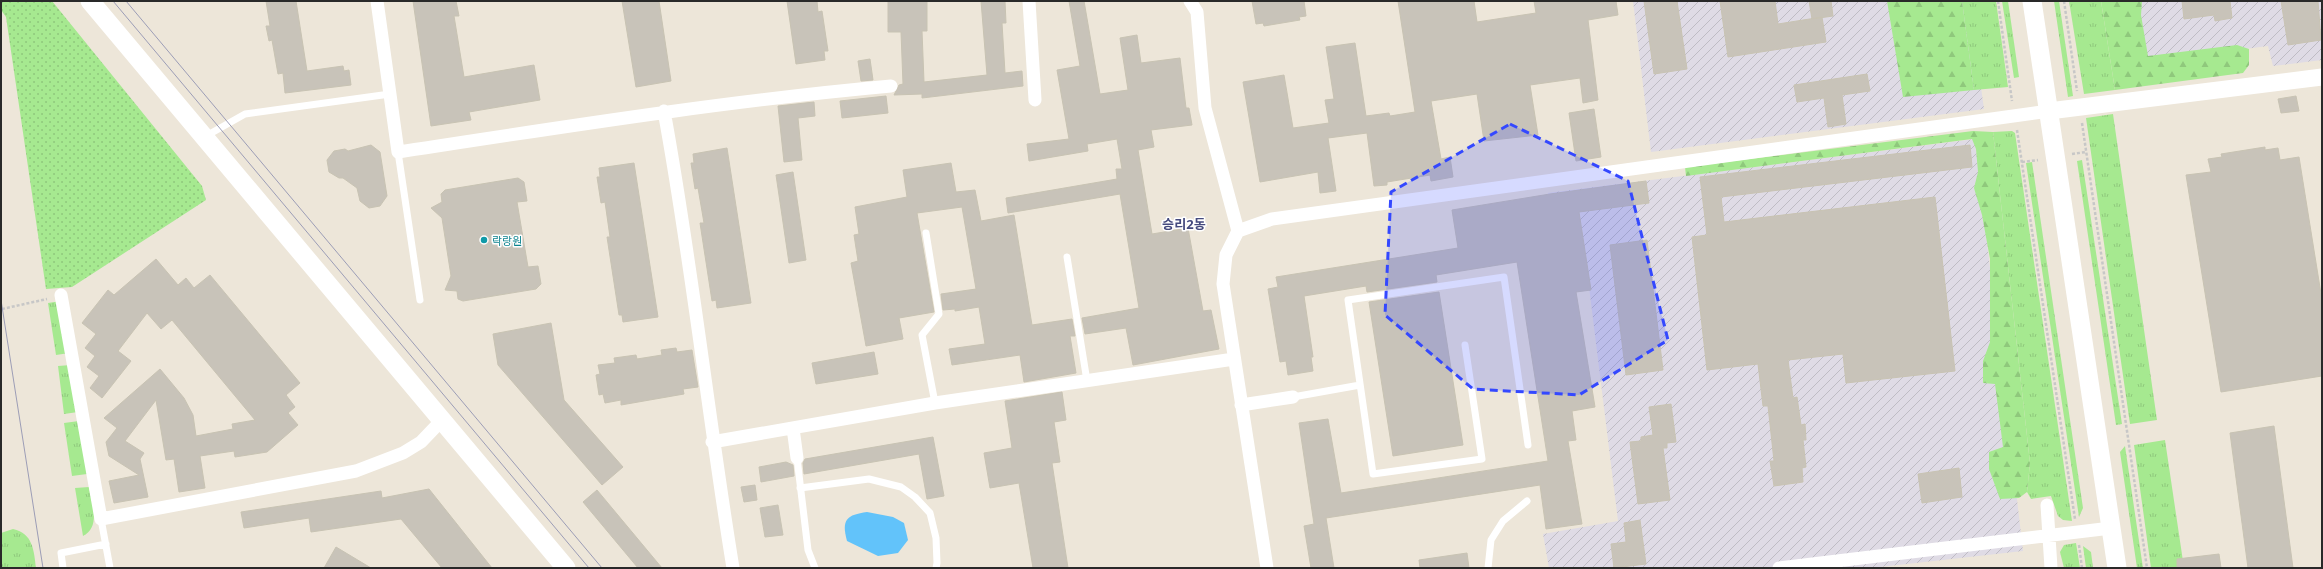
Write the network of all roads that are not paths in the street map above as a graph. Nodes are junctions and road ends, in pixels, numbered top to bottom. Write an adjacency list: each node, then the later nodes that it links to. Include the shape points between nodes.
1 (90, 1): 12 (main road)
2 (377, 1): 8 (street)
3 (1029, 1): 9 (street)
4 (1190, 1): 14 (street, via 1197,12 1205,108)
5 (2032, 1): 11 (main road)
6 (2322, 77): 11 (street)
7 (891, 86): 10 (street)
8 (390, 94): 12 (lane, via 245,114); 13 (street)
9 (1035, 100)
10 (664, 111): 13 (street); 28 (street, via 677,184)
11 (2049, 111): 14 (street, via 1272,219); 35 (main road)
12 (204, 137): 26 (main road)
13 (398, 152): 18 (lane)
14 (1238, 231): 20 (street, via 1226,255 1223,284)
15 (926, 233): 24 (lane, via 939,314 922,335)
16 (1067, 257): 21 (lane)
17 (61, 295): 34 (street)
18 (420, 300)
19 (1465, 345): 22 (lane, via 1482,458 1373,474)
20 (1234, 359): 21 (street); 25 (street)
21 (1087, 381): 24 (street)
22 (1360, 385): 23 (lane); 29 (lane, via 1348,300 1504,277)
23 (1292, 397): 25 (street)
24 (935, 403): 27 (street)
25 (1241, 405): 44 (street)
26 (442, 420): 34 (street, via 421,442 403,453 356,471); 40 (main road)
27 (793, 428): 28 (street); 30 (street)
28 (712, 442): 41 (street)
29 (1528, 445)
30 (797, 458): 31 (lane)
31 (800, 488): 42 (lane, via 808,550); 43 (lane, via 869,479 901,487 915,496 930,513 936,538)
32 (1527, 501): 45 (lane, via 1503,521 1491,540)
33 (2047, 506): 36 (street)
34 (101, 518): 37 (lane)
35 (2111, 528): 36 (street); 48 (main road)
36 (2050, 535): 46 (street); 47 (street)
37 (106, 544): 38 (lane, via 61,553); 39 (lane)
38 (62, 568)
39 (110, 568)
40 (566, 568)
41 (733, 568)
42 (815, 568)
43 (936, 568)
44 (1267, 568)
45 (1488, 568)
46 (1779, 568)
47 (2051, 568)
48 (2117, 568)

